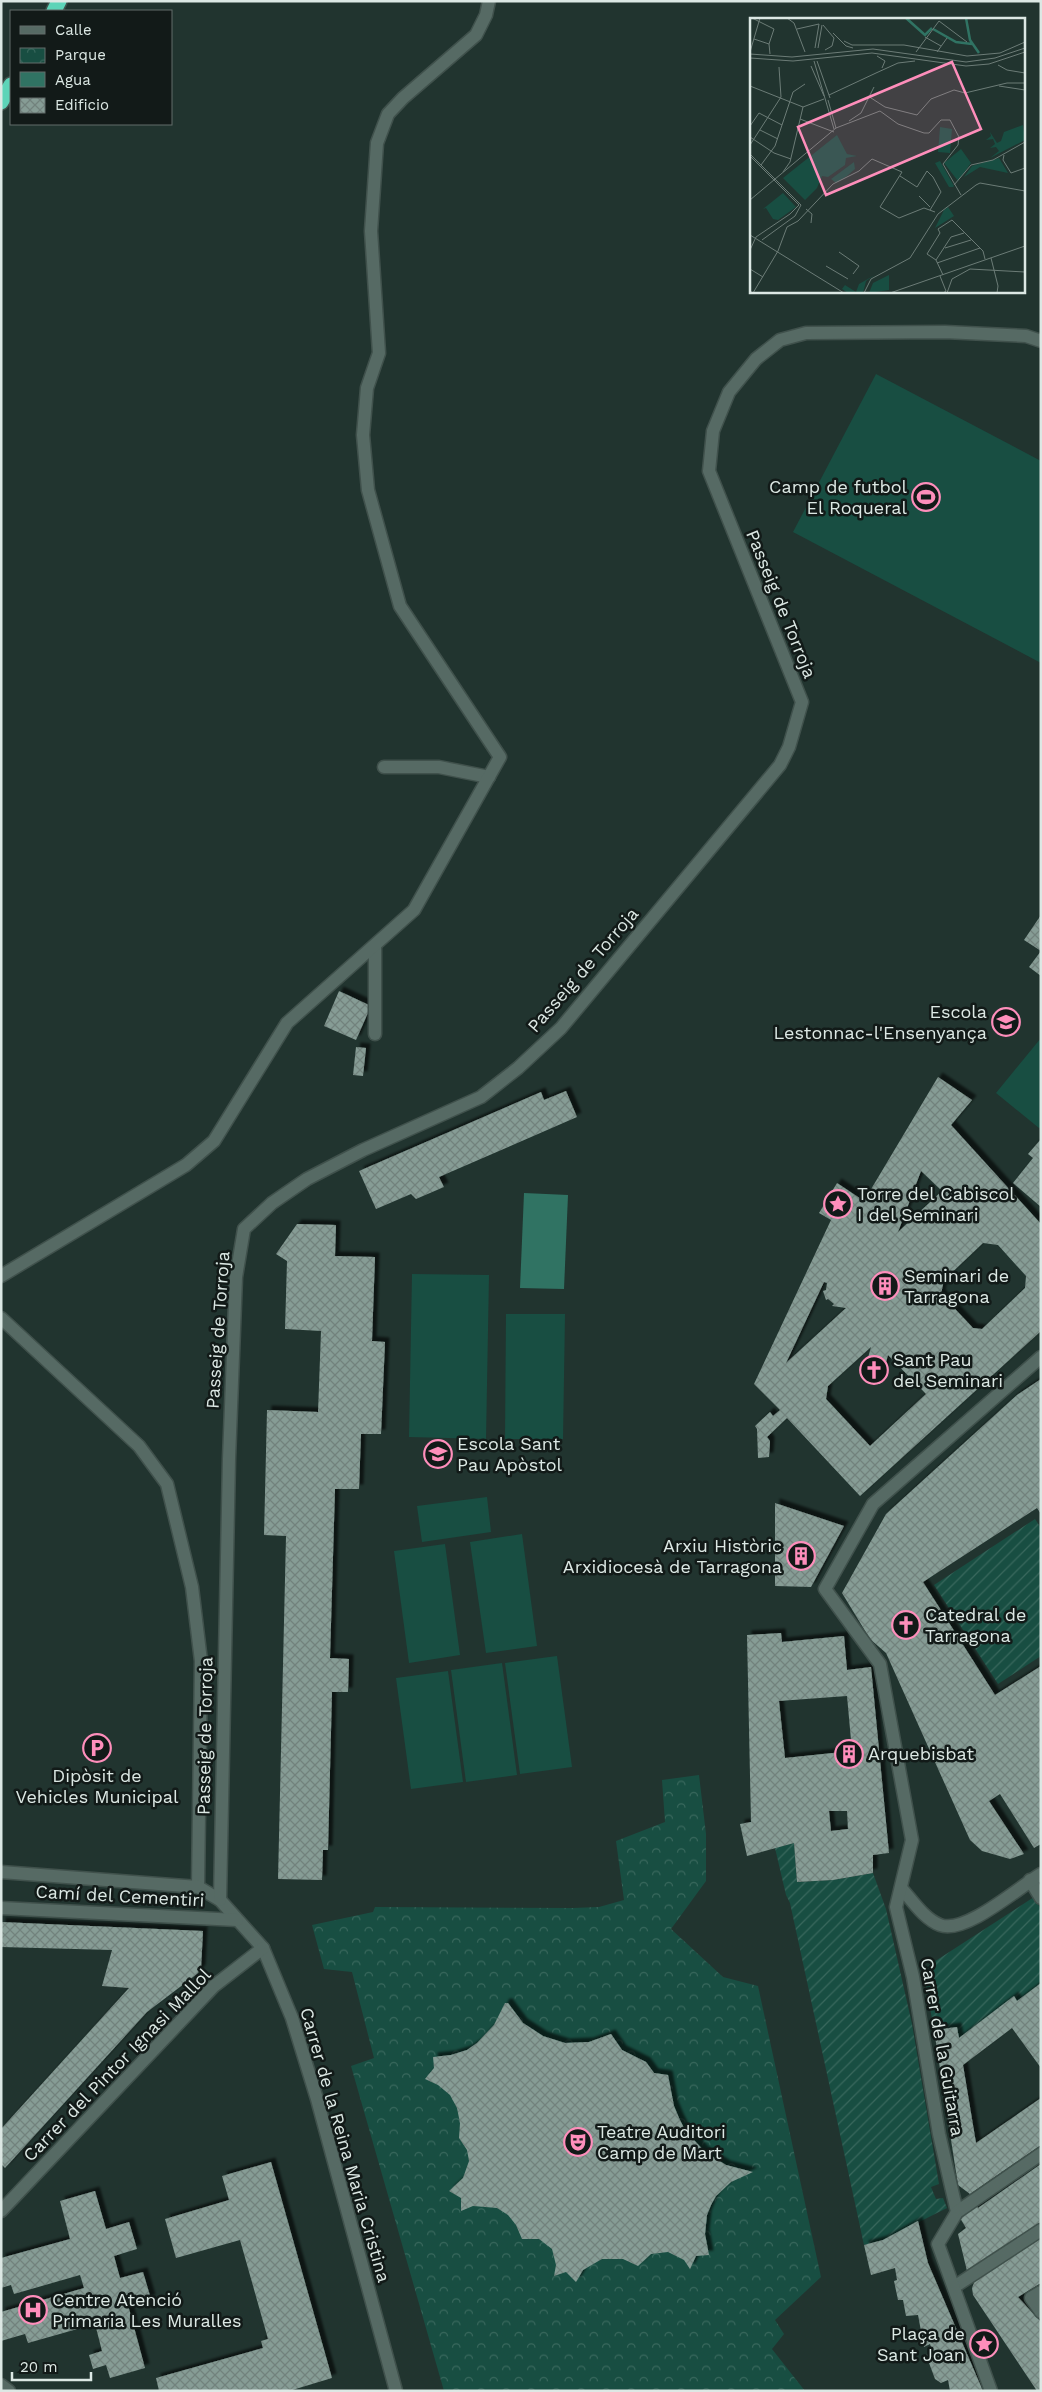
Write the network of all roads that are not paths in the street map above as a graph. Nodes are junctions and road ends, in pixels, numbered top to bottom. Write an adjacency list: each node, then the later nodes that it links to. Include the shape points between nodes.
1 (490, 1): 6 (street, via 476,35 388,114 377,143 371,231 379,353 366,388 362,435 368,490 400,606 500,757)
2 (10, 87): 3 (highway)
3 (1, 102)
4 (1041, 341): 17 (street, Passeig de Torroja, via 1026,336 945,332 806,332 780,340 756,359 729,392 713,430 710,471 802,702 789,747 780,765 561,1028 518,1068 481,1097 307,1179 272,1203 244,1229 236,1277 228,1459)
5 (384, 767): 6 (street, via 439,767)
6 (489, 777): 7 (street, via 414,910)
7 (375, 946): 8 (street); 9 (street, via 287,1023 214,1141 186,1164)
8 (375, 1034)
9 (1, 1276)
10 (1, 1318): 14 (street, via 140,1446 167,1484 192,1587 201,1661)
11 (1041, 1357): 15 (street, Carrer de la Guitarra, via 873,1504 824,1589 880,1664 912,1840)
12 (1, 1872): 14 (street, Camí del Cementiri)
13 (1036, 1877): 15 (street, via 958,1926 941,1926 926,1917); 16 (street)
14 (198, 1887): 17 (street, Camí del Cementiri)
15 (901, 1888): 23 (street, Carrer de la Guitarra, via 896,1907 913,1977 939,2134)
16 (1041, 1898)
17 (220, 1900): 19 (street, Camí del Cementiri)
18 (1, 1908): 19 (street, Camí del Cementiri)
19 (237, 1920): 20 (street, Carrer de la Reina Maria Cristina)
20 (263, 1948): 22 (street, Carrer del Pintor Ignasi Mallol, via 214,1986); 30 (street, Carrer de la Reina Maria Cristina, via 292,2018 317,2099)
21 (1041, 2154): 23 (street)
22 (1, 2211)
23 (957, 2212): 25 (street, via 938,2244)
24 (1041, 2230): 25 (street)
25 (954, 2287): 31 (street)
26 (1036, 2295): 27 (street)
27 (1041, 2312)
28 (1, 2385): 29 (street)
29 (9, 2391)
30 (396, 2391)
31 (991, 2391)

